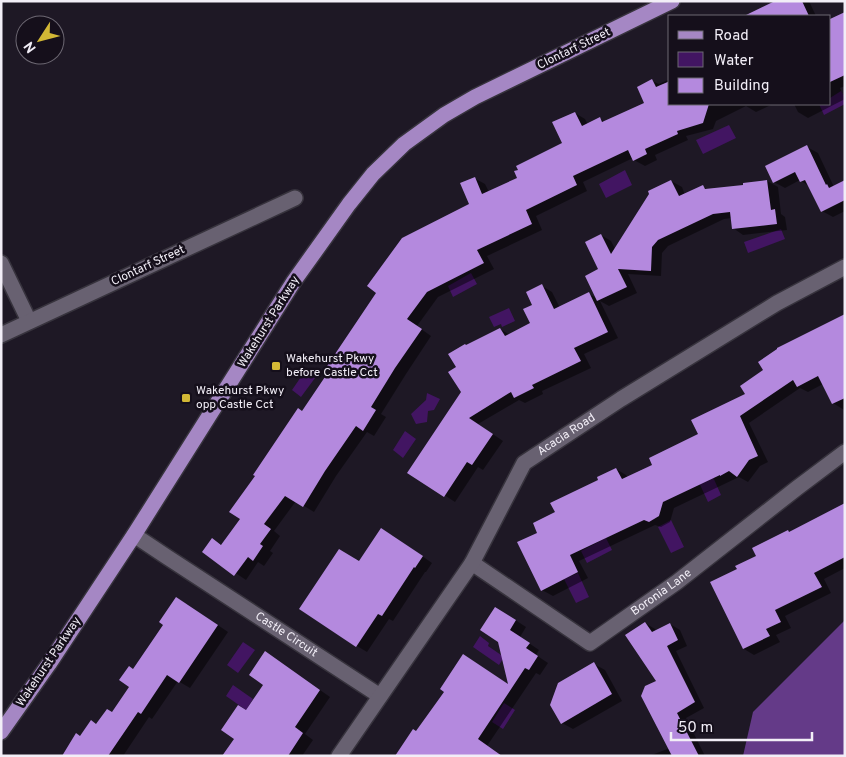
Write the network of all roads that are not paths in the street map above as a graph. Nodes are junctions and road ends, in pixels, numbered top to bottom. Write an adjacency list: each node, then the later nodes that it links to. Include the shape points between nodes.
1 (672, 1): 2 (main road, Clontarf Street)
2 (475, 97): 9 (main road, Wakehurst Parkway, via 404,144 373,174 349,204 294,281)
3 (295, 198): 6 (street, Clontarf Street)
4 (1, 263): 6 (street)
5 (845, 267): 10 (street, Acacia Road, via 778,303 524,463)
6 (29, 321): 7 (street, Clontarf Street)
7 (1, 335)
8 (845, 452): 10 (street, Boronia Lane, via 676,582 590,643)
9 (134, 535): 11 (street, Castle Circuit); 12 (main road, Wakehurst Parkway)
10 (472, 563): 11 (street, Acacia Road)
11 (380, 696): 13 (street)
12 (1, 732)
13 (339, 756)

